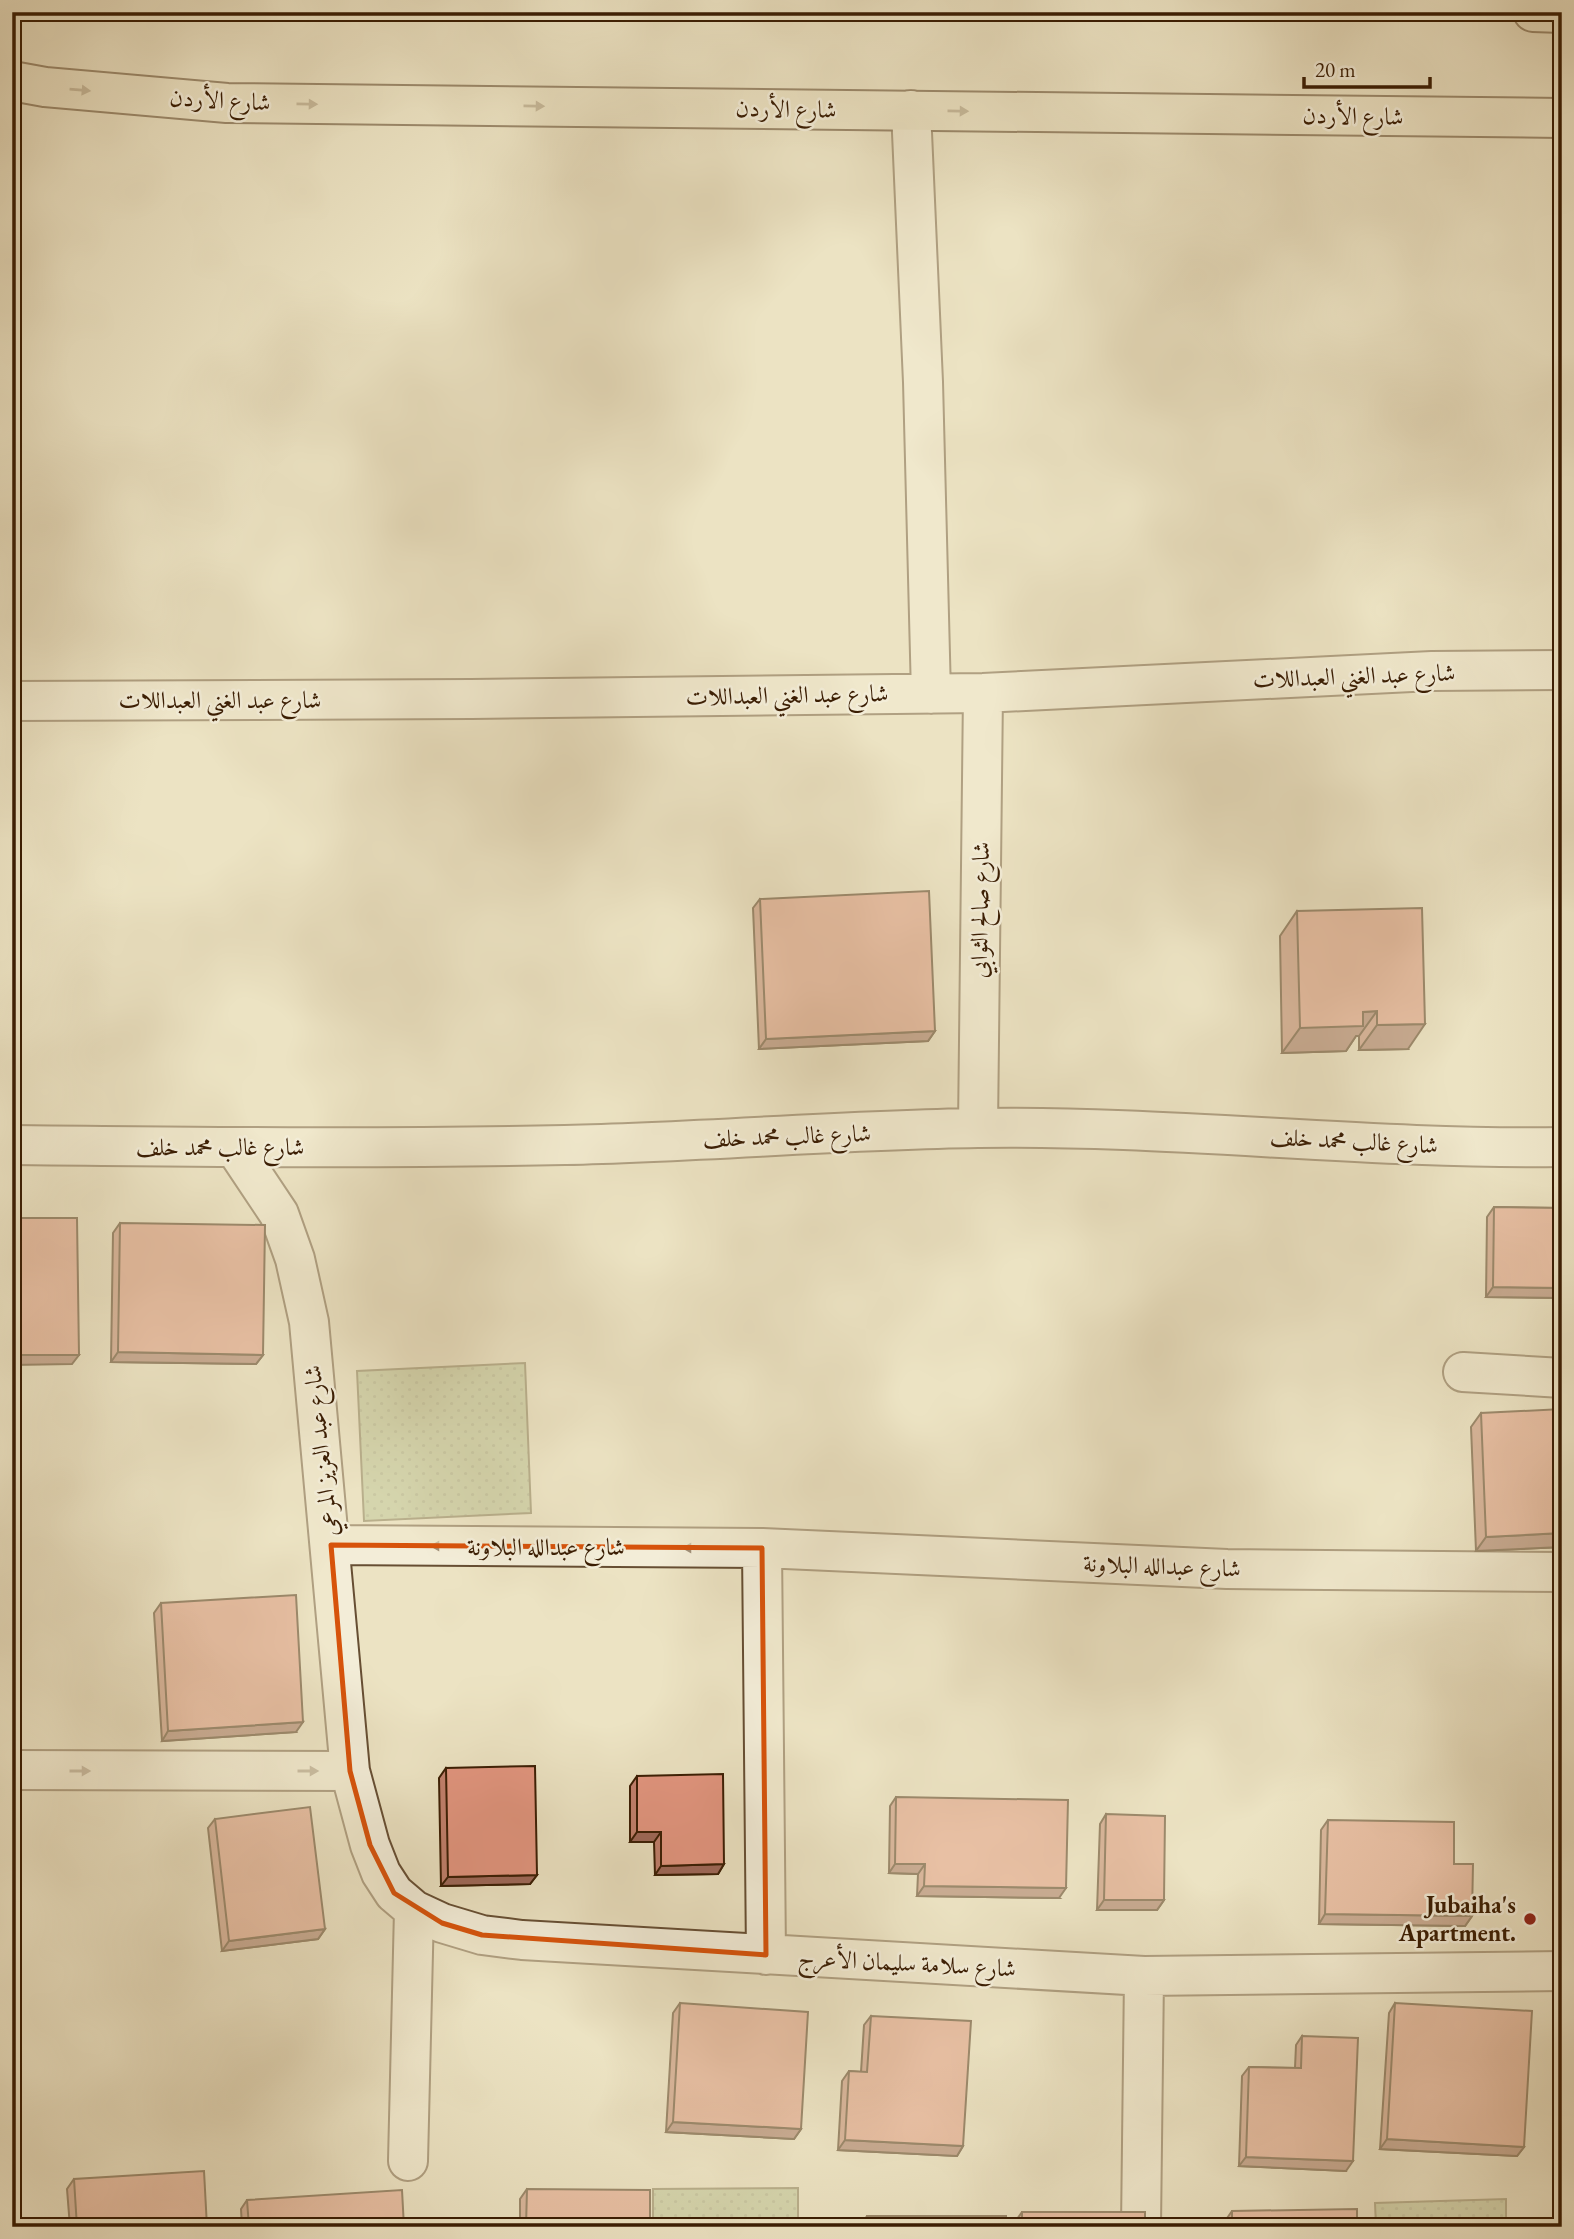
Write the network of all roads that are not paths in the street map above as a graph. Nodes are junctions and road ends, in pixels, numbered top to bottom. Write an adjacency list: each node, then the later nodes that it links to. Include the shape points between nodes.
1 (1533, 12): 2 (highway)
2 (1562, 13)
3 (12, 82): 4 (highway, شارع الأردن, one-way to 4, via 227,103)
4 (911, 110): 5 (highway, شارع الأردن, one-way to 5); 8 (street)
5 (1562, 118)
6 (1562, 670): 7 (street, شارع عبد الغني العبداللات, via 1432,671)
7 (983, 693): 8 (street, شارع عبد الغني العبداللات); 10 (street, شارع صالح الثوابي)
8 (931, 694): 9 (street, شارع عبد الغني العبداللات)
9 (12, 701)
10 (978, 1128): 12 (street, شارع غالب محمد خلف, via 1121,1129 1489,1148); 13 (street, شارع غالب محمد خلف, via 568,1145)
11 (12, 1145): 13 (street, شارع غالب محمد خلف)
12 (1562, 1147)
13 (235, 1148): 16 (street, شارع عبد العزيز المرعي, via 279,1214 295,1259 309,1322)
14 (1463, 1372): 15 (street)
15 (1562, 1378)
16 (331, 1545): 17 (street, شارع عبدالله البلاونة, one-way to 16); 20 (street, شارع عبد العزيز المرعي)
17 (762, 1548): 18 (street, شارع عبدالله البلاونة, via 1227,1569); 22 (street)
18 (1562, 1573)
19 (12, 1770): 20 (street, one-way to 20)
20 (350, 1771): 21 (street, شارع سلامة سليمان الأعرج, via 382,1873 394,1893)
21 (414, 1910): 22 (street, شارع سلامة سليمان الأعرج, via 495,1937); 25 (street)
22 (766, 1955): 24 (street, شارع سلامة سليمان الأعرج)
23 (1562, 1971): 24 (street, شارع سلامة سليمان الأعرج)
24 (1144, 1976): 26 (street)
25 (408, 2161)
26 (1141, 2227)

